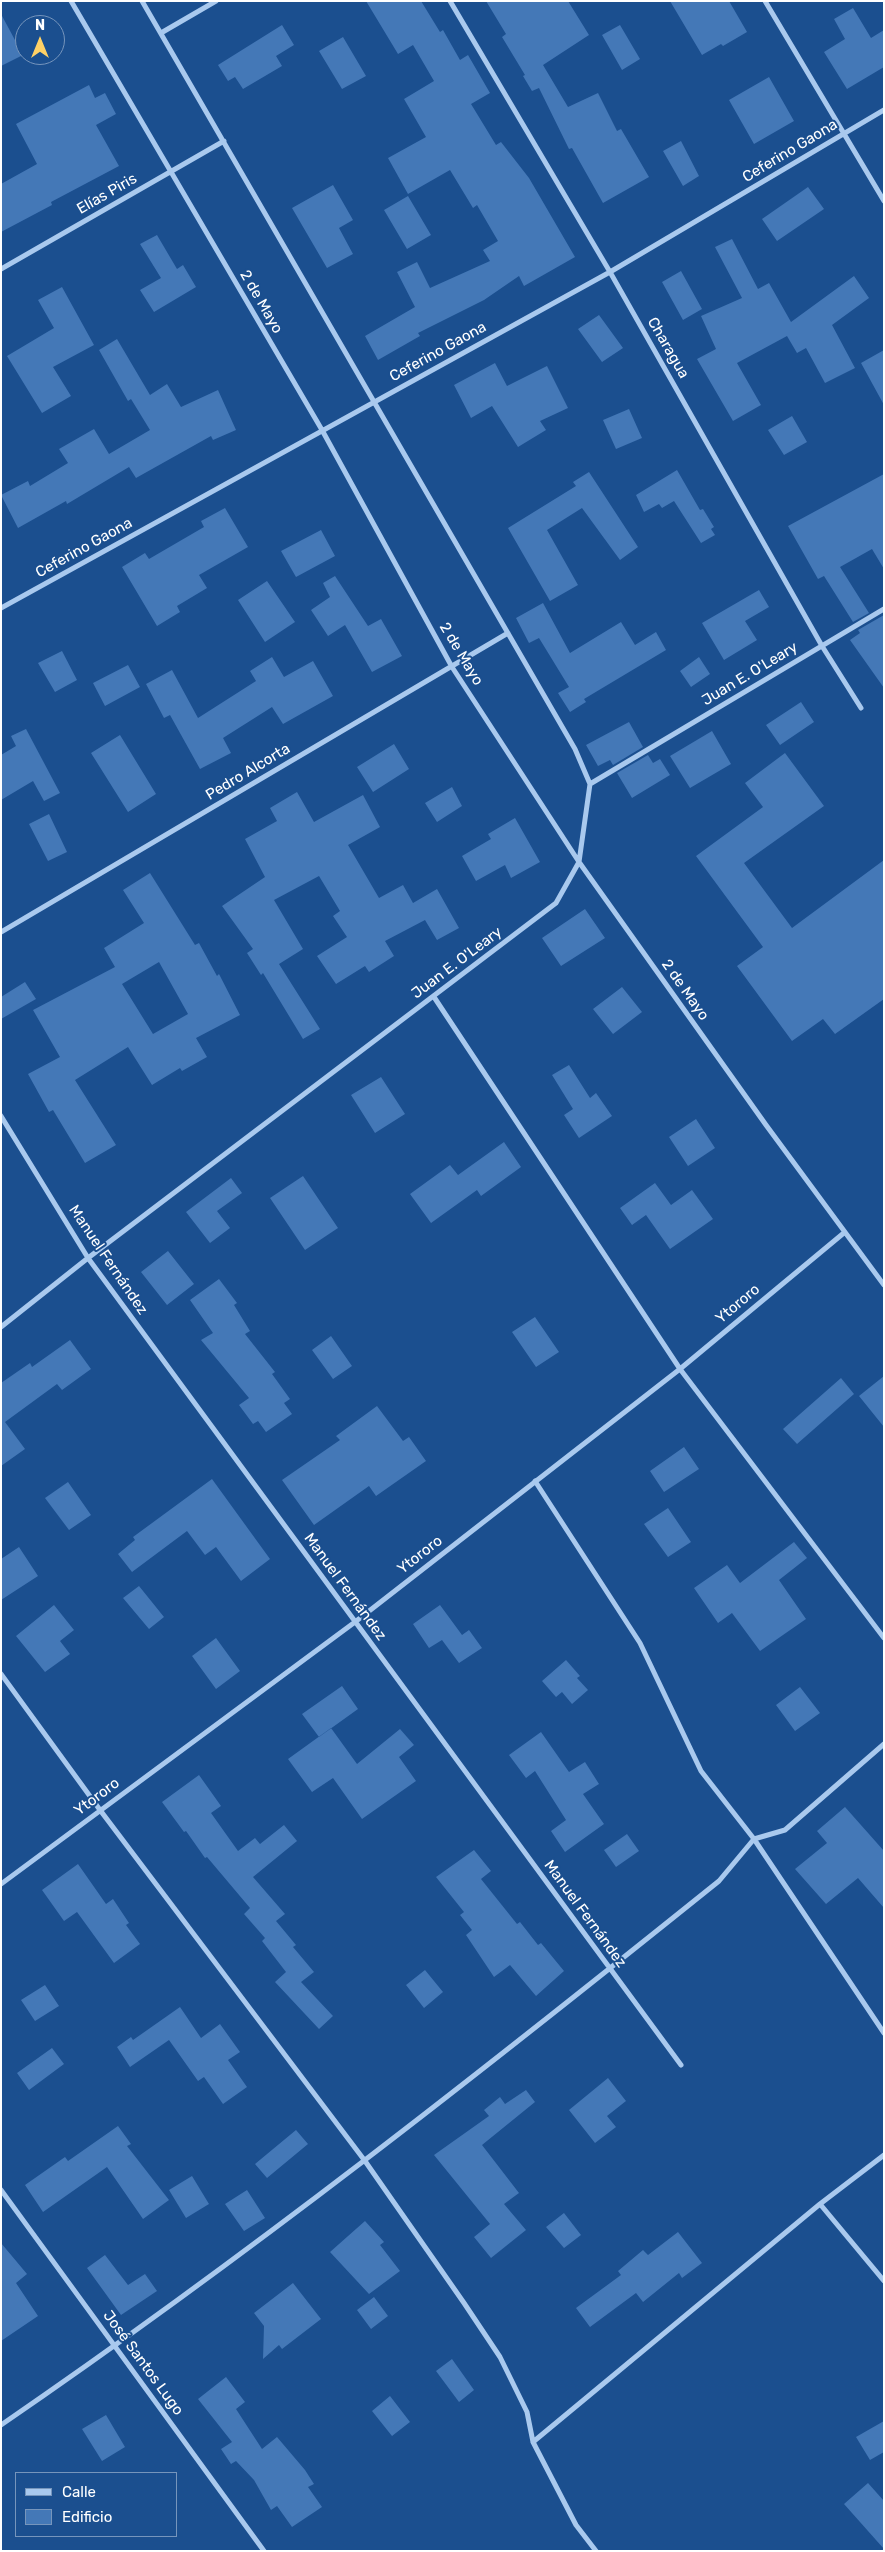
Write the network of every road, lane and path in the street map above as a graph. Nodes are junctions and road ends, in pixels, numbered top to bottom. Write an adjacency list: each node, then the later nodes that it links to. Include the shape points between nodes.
1 (71, 1): 10 (street, 2 de Mayo)
2 (142, 1): 6 (street)
3 (216, 1): 6 (street)
4 (450, 1): 13 (street, Charagua)
5 (765, 1): 8 (street)
6 (161, 33): 9 (street)
7 (884, 110): 8 (street, Ceferino Gaona)
8 (843, 134): 11 (street); 13 (street, Ceferino Gaona)
9 (224, 142): 10 (street, Elías Piris); 14 (street)
10 (170, 172): 12 (street, Elías Piris); 15 (street, 2 de Mayo)
11 (884, 201)
12 (1, 269)
13 (610, 272): 14 (street, Ceferino Gaona); 19 (street, Charagua)
14 (374, 401): 15 (street, Ceferino Gaona); 18 (street)
15 (322, 430): 16 (street, Ceferino Gaona); 20 (street, 2 de Mayo)
16 (1, 608)
17 (884, 609): 19 (street, Juan E. O'Leary)
18 (508, 633): 20 (street, Pedro Alcorta); 22 (street, via 575,749)
19 (822, 646): 21 (street, Charagua); 22 (street, Juan E. O'Leary)
20 (452, 666): 23 (street, 2 de Mayo); 24 (street, Pedro Alcorta)
21 (861, 708)
22 (590, 784): 23 (street, Juan E. O'Leary)
23 (579, 862): 25 (street, Juan E. O'Leary, via 556,903); 27 (street, 2 de Mayo)
24 (1, 932)
25 (434, 997): 28 (street, Juan E. O'Leary); 31 (street)
26 (1, 1116): 28 (street, Manuel Fernández)
27 (844, 1232): 29 (street, 2 de Mayo); 31 (street, Ytororo)
28 (88, 1258): 30 (street, Juan E. O'Leary); 33 (street, Manuel Fernández)
29 (884, 1285)
30 (1, 1327)
31 (680, 1369): 32 (street, Ytororo); 34 (street)
32 (535, 1481): 33 (street, Ytororo); 38 (street, via 640,1642 700,1771)
33 (355, 1622): 37 (street, Ytororo); 40 (street, Manuel Fernández)
34 (884, 1638)
35 (1, 1674): 37 (street)
36 (884, 1744): 38 (street, via 785,1830)
37 (100, 1810): 39 (street, Ytororo); 44 (street)
38 (754, 1839): 40 (street, via 719,1881); 41 (street)
39 (1, 1884)
40 (609, 1969): 42 (street, Manuel Fernández); 44 (street)
41 (884, 2033)
42 (681, 2065)
43 (884, 2155): 46 (street)
44 (365, 2161): 48 (street); 50 (street, via 500,2357 526,2412)
45 (1, 2190): 48 (street, José Santos Lugo)
46 (820, 2204): 47 (street); 50 (street)
47 (884, 2281)
48 (116, 2346): 49 (street); 51 (street, José Santos Lugo)
49 (1, 2425)
50 (534, 2442): 52 (street, via 576,2525)
51 (264, 2551)
52 (596, 2551)

